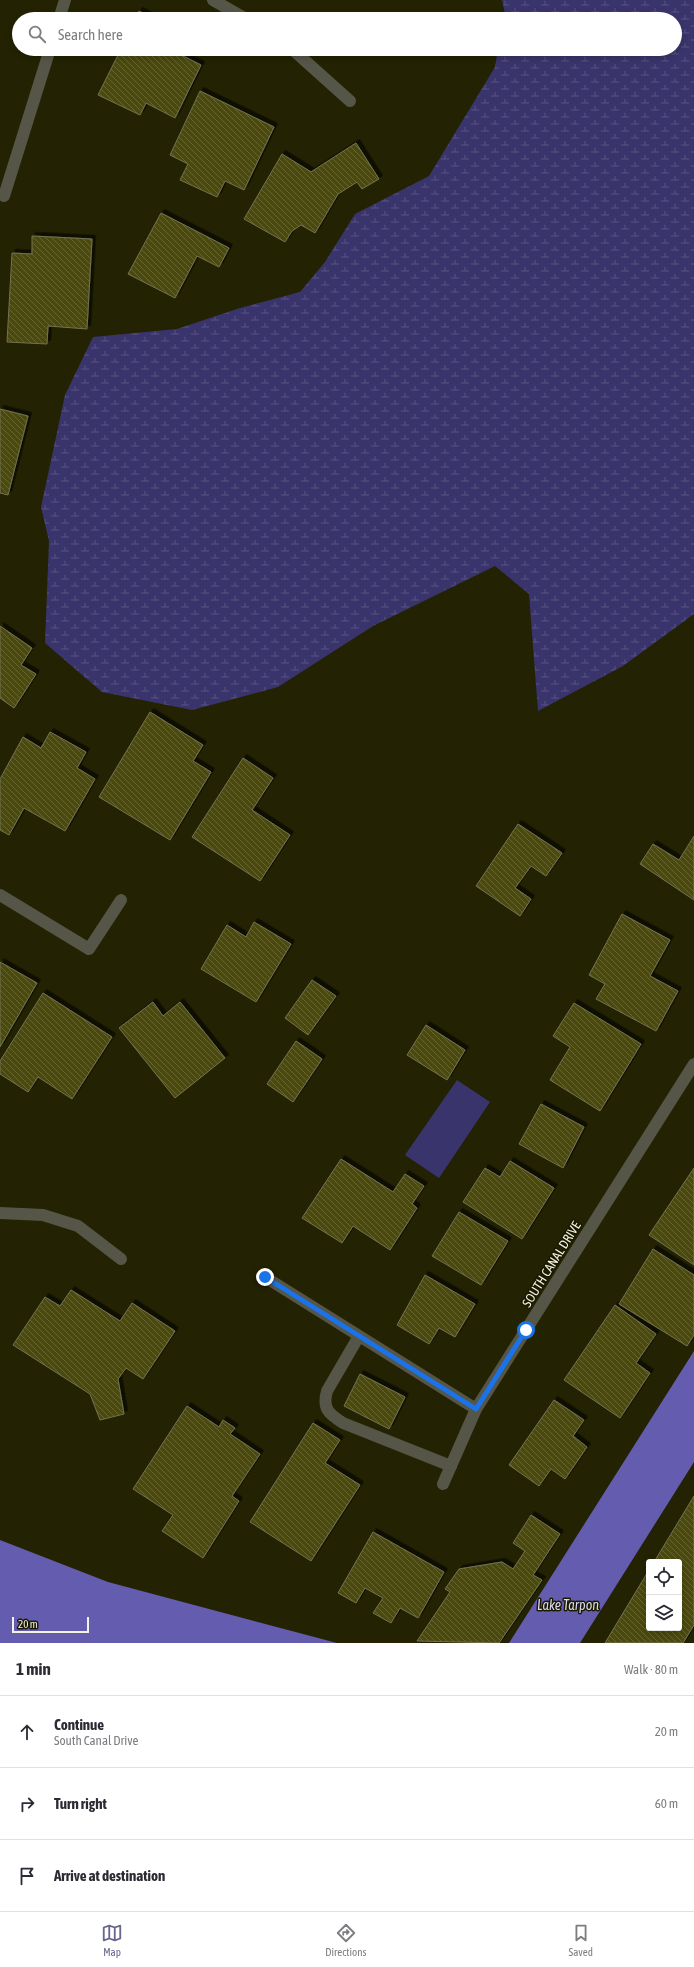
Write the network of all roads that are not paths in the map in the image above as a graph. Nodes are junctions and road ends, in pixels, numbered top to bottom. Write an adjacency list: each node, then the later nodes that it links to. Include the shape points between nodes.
1 (65, 0): 3 (street)
2 (213, 0): 4 (street)
3 (61, 12)
4 (234, 12)
5 (48, 56): 8 (street)
6 (300, 56): 7 (street)
7 (350, 101)
8 (4, 196)
9 (0, 895): 10 (street, via 89,949)
10 (121, 900)
11 (694, 1064): 16 (street, SOUTH CANAL DRIVE)
12 (0, 1213): 13 (street, via 42,1215 78,1226)
13 (120, 1260)
14 (265, 1277): 15 (street)
15 (359, 1336): 16 (street); 17 (street, via 327,1391 325,1400 330,1415 343,1423)
16 (476, 1409): 17 (street, SOUTH CANAL DRIVE)
17 (451, 1466): 18 (street, SOUTH CANAL DRIVE)
18 (443, 1484)

